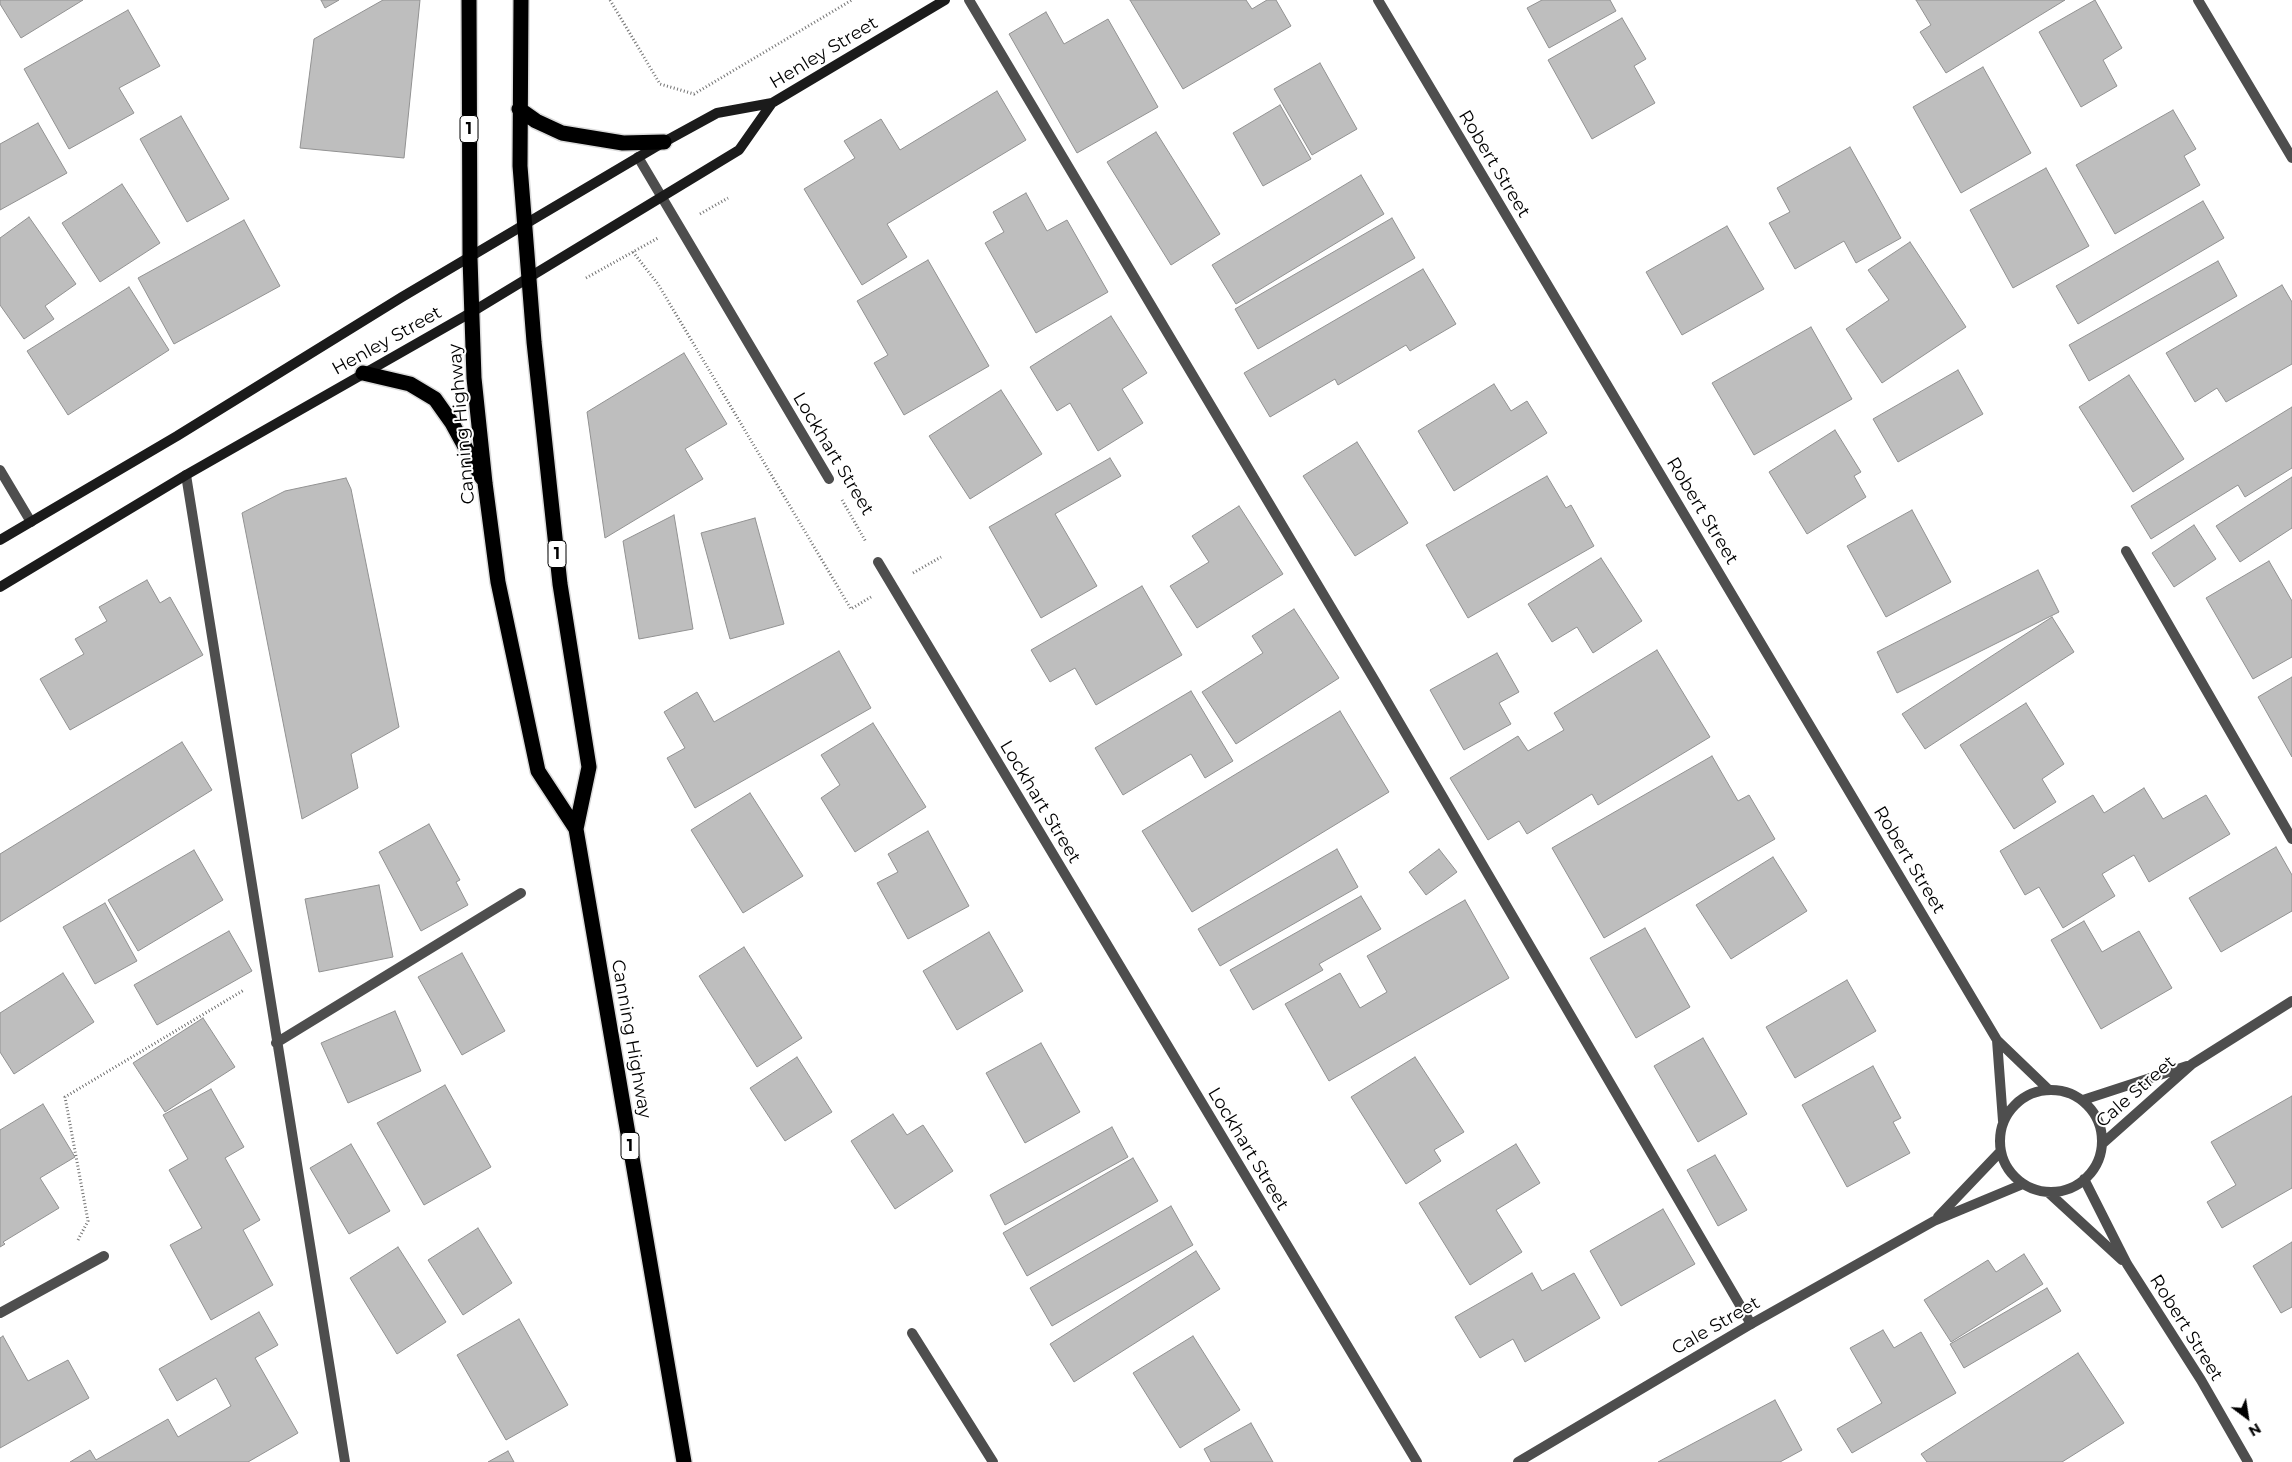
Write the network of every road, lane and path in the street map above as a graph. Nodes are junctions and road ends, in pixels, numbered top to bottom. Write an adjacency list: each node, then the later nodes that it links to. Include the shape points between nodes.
1 (469, 0): 17 (highway, Canning Highway / 1)
2 (521, 0): 10 (highway, Canning Highway / 1)
3 (610, 0): 4 (path, via 660,84 694,94)
4 (852, 0)
5 (945, 0): 9 (street, Henley Street)
6 (969, 0): 53 (street, via 1375,681)
7 (1378, 0): 37 (street, Robert Street)
8 (2198, 0): 13 (street)
9 (772, 103): 11 (street, Henley Street, via 717,113); 14 (street, Henley Street, via 739,150)
10 (520, 109): 11 (highway, via 562,133 623,143); 15 (highway, Canning Highway / 1)
11 (664, 142): 12 (street, Henley Street)
12 (638, 157): 14 (street, Lockhart Street); 15 (street, Henley Street)
13 (2292, 158)
14 (661, 198): 18 (street, Henley Street); 23 (street, Lockhart Street)
15 (525, 224): 17 (street, Henley Street); 18 (highway, Canning Highway / 1)
16 (633, 252): 30 (path, via 658,284 852,608)
17 (470, 258): 19 (highway, Canning Highway / 1); 25 (street, Henley Street)
18 (530, 276): 19 (street, Henley Street); 32 (highway, Canning Highway / 1, via 560,584 589,767)
19 (472, 312): 20 (street, Henley Street); 24 (highway, Canning Highway / 1, via 474,378)
20 (363, 373): 22 (street, Henley Street); 24 (highway, via 410,384 435,399)
21 (0, 470): 25 (street)
22 (186, 475): 31 (street, Henley Street); 35 (street)
23 (829, 479): 29 (path, Lockhart Street)
24 (485, 483): 32 (highway, Canning Highway / 1, via 498,582 538,771)
25 (30, 522): 26 (street, Henley Street)
26 (0, 540)
27 (2126, 551): 33 (street)
28 (941, 557): 30 (path)
29 (878, 562): 30 (street, Lockhart Street)
30 (891, 585): 58 (street, Lockhart Street)
31 (0, 587)
32 (576, 829): 56 (highway, Canning Highway / 1)
33 (2292, 839)
34 (521, 893): 38 (street)
35 (266, 977): 38 (street); 49 (path, via 65,1098 88,1221)
36 (2292, 1001): 39 (street, Cale Street)
37 (1997, 1040): 40 (street, Robert Street); 42 (street, Robert Street)
38 (276, 1043): 55 (street)
39 (2192, 1064): 41 (street, Cale Street); 43 (street, Cale Street)
40 (2048, 1089): 41 (street, via 2067,1092); 42 (street, via 2030,1093 2012,1107)
41 (2083, 1100): 43 (street, via 2096,1115)
42 (2003, 1121): 44 (street)
43 (2102, 1144): 45 (street, via 2096,1166)
44 (2000, 1152): 46 (street, via 2014,1178); 48 (street, Cale Street)
45 (2084, 1179): 47 (street, via 2062,1191); 51 (street, Robert Street)
46 (2023, 1184): 47 (street); 48 (street, Cale Street)
47 (2049, 1193): 51 (street, Robert Street)
48 (1934, 1221): 53 (street, Cale Street)
49 (76, 1243)
50 (104, 1256): 52 (street)
51 (2127, 1264): 60 (street, Robert Street, via 2201,1380)
52 (0, 1313)
53 (1751, 1324): 59 (street, Cale Street)
54 (912, 1333): 57 (street)
55 (345, 1462)
56 (684, 1462)
57 (993, 1462)
58 (1417, 1462)
59 (1518, 1462)
60 (2248, 1462)

